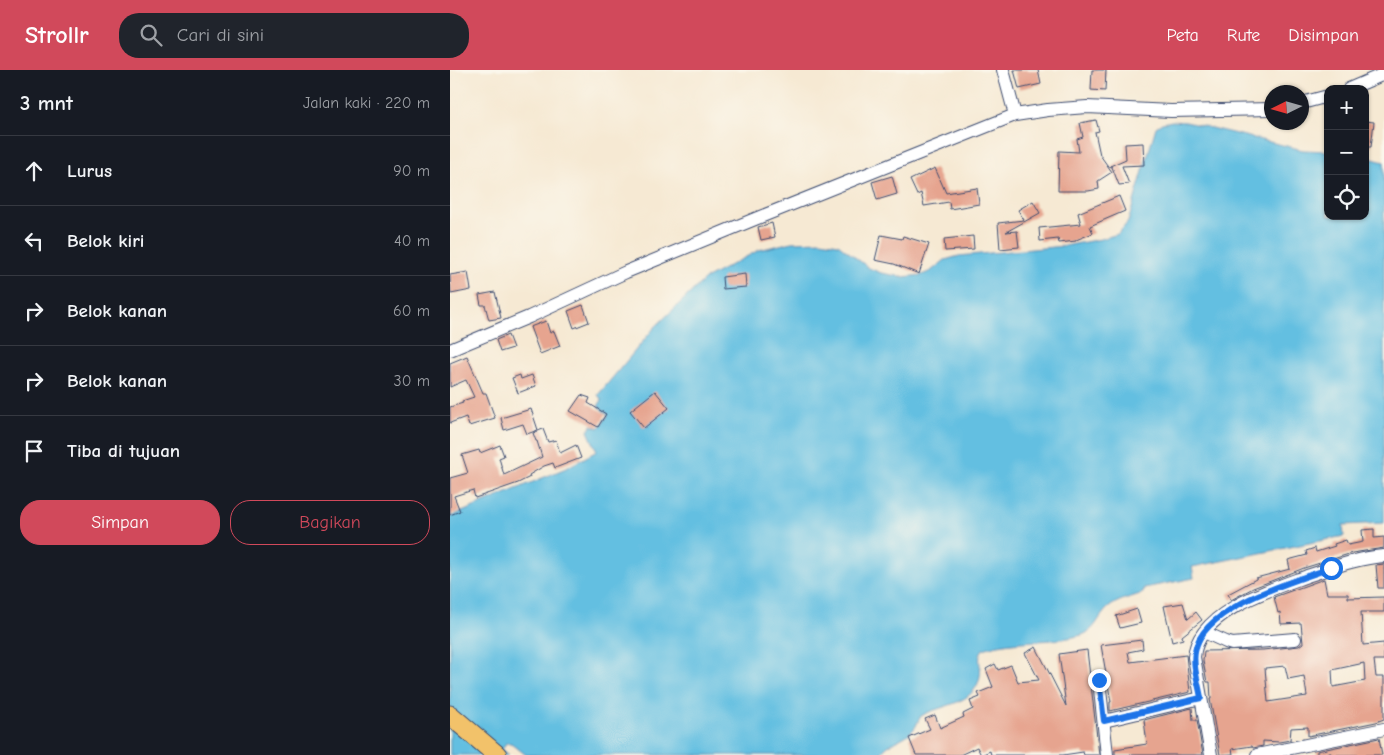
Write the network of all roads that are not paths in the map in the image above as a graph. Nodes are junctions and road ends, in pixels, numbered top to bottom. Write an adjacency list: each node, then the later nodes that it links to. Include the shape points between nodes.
1 (1003, 70): 7 (street)
2 (1384, 74): 3 (street)
3 (1358, 85)
4 (1324, 97): 5 (street)
5 (1309, 101)
6 (1264, 109): 7 (street, via 1171,111 1087,107)
7 (1015, 115): 8 (street, via 674,252)
8 (450, 350)
9 (1384, 556): 10 (street, via 1331,568 1252,596)
10 (1204, 632): 11 (street, via 1232,644); 13 (street, via 1194,656)
11 (1295, 639)
12 (1099, 680): 15 (street)
13 (1201, 698): 15 (street); 19 (street)
14 (450, 715): 17 (highway)
15 (1104, 721): 18 (street)
16 (1384, 729): 20 (street)
17 (497, 755)
18 (1107, 755)
19 (1211, 755)
20 (1257, 755)

